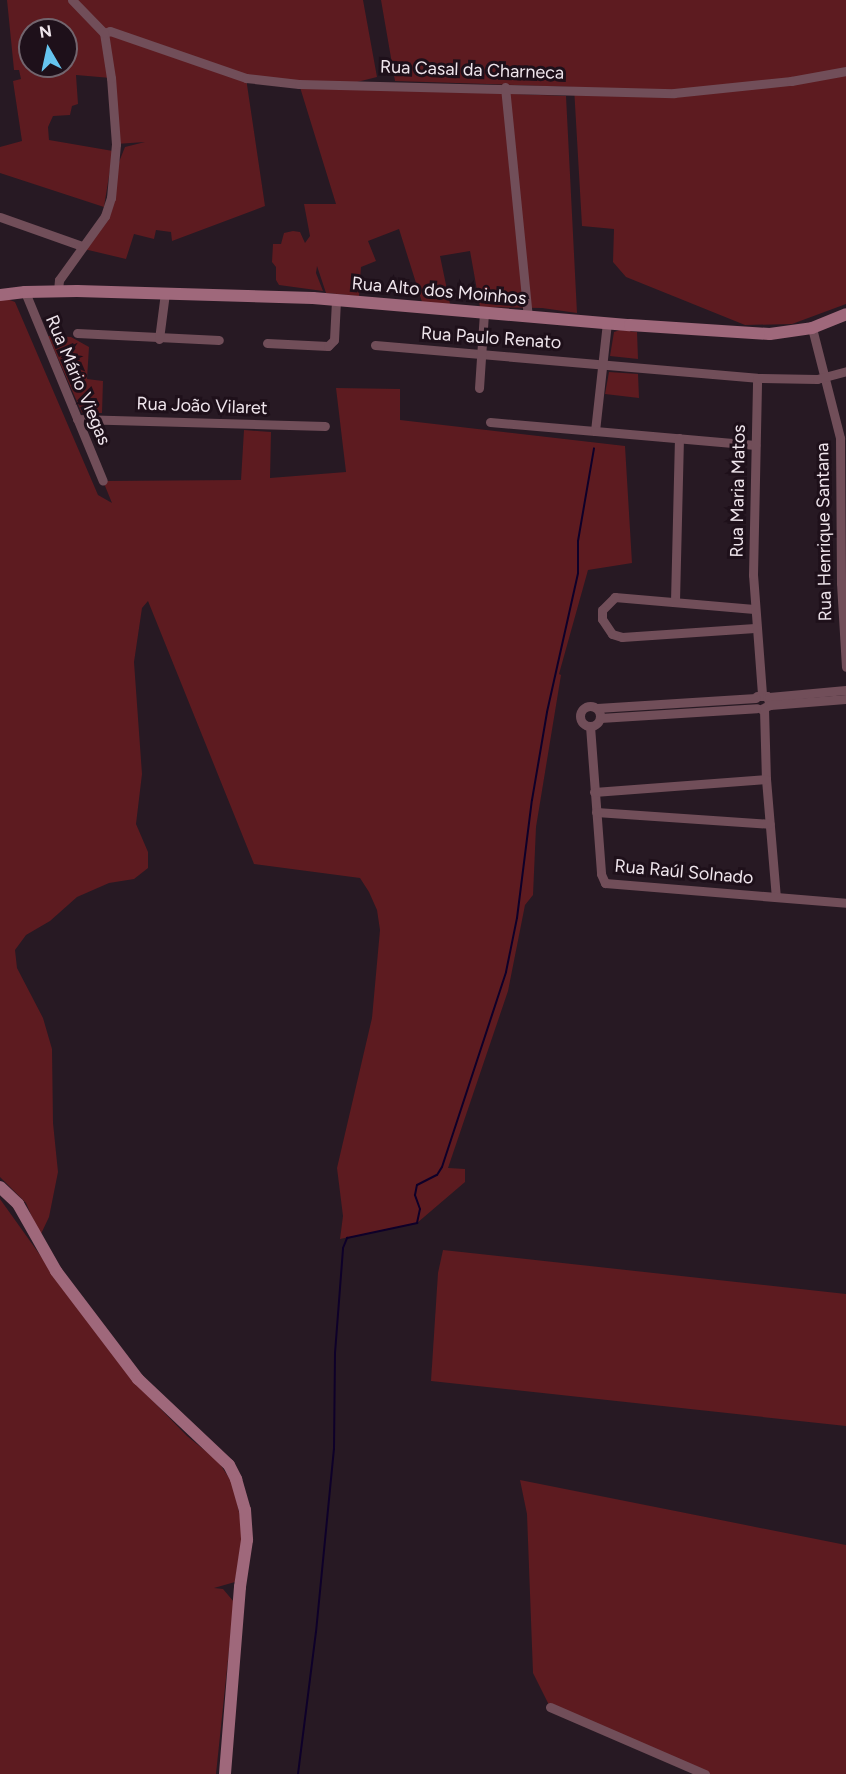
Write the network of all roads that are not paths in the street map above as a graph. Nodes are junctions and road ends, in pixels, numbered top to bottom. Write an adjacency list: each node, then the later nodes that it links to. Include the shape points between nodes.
1 (72, 0): 2 (street)
2 (104, 33): 4 (street, Rua Casal da Charneca, via 110,31 246,78 299,84); 6 (street, via 116,144 111,198 105,216)
3 (846, 71): 4 (street, Rua Casal da Charneca, via 674,93)
4 (505, 87): 14 (street)
5 (0, 217): 6 (street)
6 (82, 246): 7 (street, via 59,280)
7 (58, 291): 8 (street, Rua Alto dos Moinhos); 9 (street, Rua Alto dos Moinhos)
8 (25, 292): 10 (street, Rua Alto dos Moinhos); 28 (street, Rua Mário Viegas)
9 (165, 293): 11 (street, Rua Alto dos Moinhos); 18 (street)
10 (0, 295)
11 (336, 300): 12 (street, Rua Alto dos Moinhos); 20 (street, via 334,340 328,346)
12 (484, 313): 14 (street, Rua Alto dos Moinhos); 22 (street)
13 (846, 314): 16 (street, Rua Alto dos Moinhos)
14 (528, 317): 15 (street, Rua Alto dos Moinhos)
15 (607, 323): 16 (street, Rua Alto dos Moinhos, via 770,334); 23 (street)
16 (812, 328): 25 (street, Rua Henrique Santana)
17 (77, 333): 18 (street)
18 (159, 339): 19 (street)
19 (219, 340)
20 (267, 343)
21 (375, 345): 22 (street, Rua Paulo Renato)
22 (481, 354): 23 (street, Rua Paulo Renato); 27 (street)
23 (604, 364): 26 (street, Rua Paulo Renato); 31 (street)
24 (846, 371): 25 (street)
25 (825, 377): 26 (street); 38 (street, Rua Henrique Santana, via 840,438)
26 (758, 378): 33 (street, Rua Maria Matos)
27 (479, 388)
28 (77, 419): 30 (street, Rua João Vilaret); 34 (street, Rua Mário Viegas)
29 (490, 422): 31 (street)
30 (326, 426)
31 (595, 431): 32 (street)
32 (679, 438): 33 (street); 35 (street)
33 (755, 445): 36 (street, Rua Maria Matos)
34 (103, 481)
35 (675, 601): 36 (street); 37 (street, via 615,597 602,610 602,619 612,634 622,637)
36 (754, 609): 37 (street, Rua Maria Matos)
37 (755, 628): 41 (street, Rua Maria Matos)
38 (846, 667)
39 (846, 690): 41 (street)
40 (846, 699): 41 (street)
41 (763, 702): 42 (street); 43 (street); 45 (street, Rua Maria Matos)
42 (597, 708): 43 (street); 44 (street, via 588,705 581,712 582,721)
43 (600, 718): 44 (street)
44 (590, 726): 46 (street, Rua Raúl Solnado)
45 (766, 779): 46 (street); 48 (street, Rua Maria Matos)
46 (594, 792): 47 (street, Rua Raúl Solnado)
47 (596, 812): 48 (street); 49 (street, Rua Raúl Solnado, via 605,883)
48 (770, 824): 49 (street, Rua Maria Matos)
49 (776, 897): 50 (street, Rua Raúl Solnado)
50 (846, 903)
51 (0, 1187): 53 (street, via 18,1204 56,1271 138,1379 229,1465 236,1479 245,1510 247,1540)
52 (550, 1707): 54 (street)
53 (225, 1774)
54 (705, 1774)

